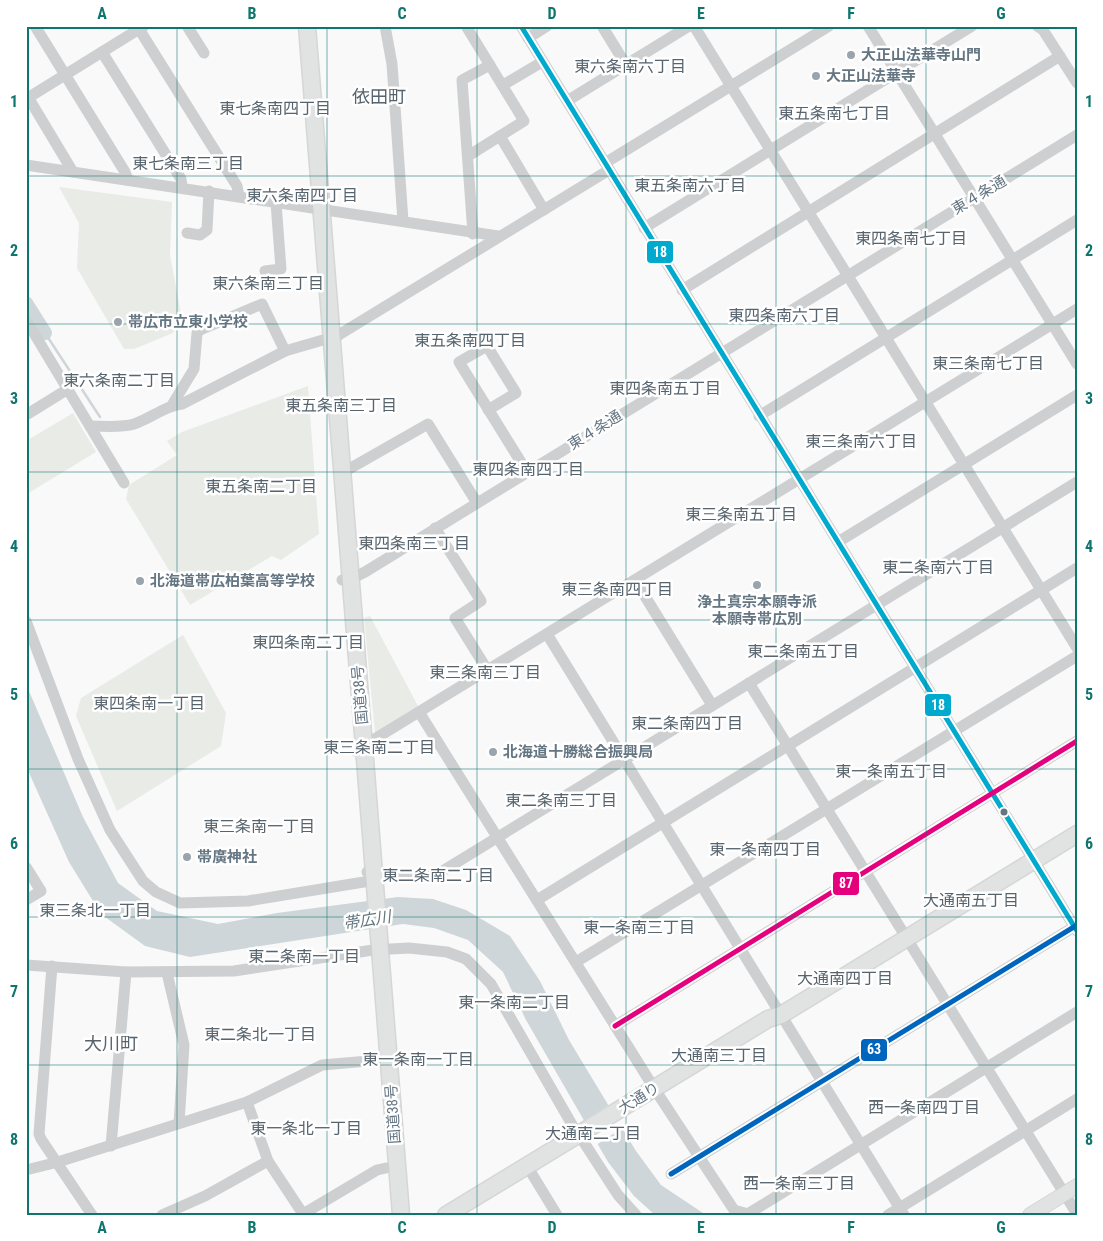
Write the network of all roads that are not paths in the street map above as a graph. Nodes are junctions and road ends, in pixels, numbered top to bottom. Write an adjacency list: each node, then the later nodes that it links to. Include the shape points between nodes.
1 (35, 26): 25 (street)
2 (187, 26): 19 (street)
3 (298, 26): 45 (highway, 国道38号)
4 (307, 26): 45 (highway, 国道38号)
5 (385, 26): 49 (street, via 392,64)
6 (466, 26): 22 (street)
7 (521, 26): 17 (street)
8 (546, 26): 17 (street)
9 (602, 26): 23 (street)
10 (689, 26): 23 (street)
11 (694, 26): 28 (street)
12 (829, 26): 28 (street)
13 (868, 26): 24 (street)
14 (972, 26): 24 (street)
15 (1037, 26): 20 (street)
16 (141, 28): 18 (street); 42 (street, via 237,186)
17 (528, 38): 21 (street)
18 (102, 52): 25 (street); 40 (street, via 181,178)
19 (204, 54)
20 (1060, 56): 26 (street); 31 (street)
21 (542, 62): 27 (street); 30 (street)
22 (490, 65): 27 (street); 35 (street, via 462,80)
23 (626, 65): 30 (street)
24 (896, 72): 31 (street); 34 (street)
25 (65, 74): 29 (street); 39 (street)
26 (1077, 83)
27 (503, 85): 33 (street, via 524,121)
28 (732, 86): 34 (street); 37 (street)
29 (27, 98): 38 (street)
30 (567, 101): 37 (street)
31 (935, 134): 43 (street); 47 (street)
32 (1077, 135): 43 (street, 東４条通)
33 (500, 136): 35 (street); 46 (street)
34 (771, 150): 47 (street); 50 (street)
35 (468, 156): 52 (street)
36 (26, 165): 38 (street)
37 (607, 166): 46 (street); 50 (street)
38 (73, 172): 39 (street)
39 (128, 180): 40 (street)
40 (182, 187): 41 (street)
41 (209, 191): 42 (street); 51 (street, via 207,230 200,235)
42 (239, 196): 44 (street)
43 (974, 198): 54 (street); 56 (street, 東４条通)
44 (276, 203): 45 (street); 55 (street, via 281,269)
45 (317, 209): 49 (street); 63 (highway, 国道38号)
46 (544, 210): 53 (street)
47 (809, 212): 56 (street); 57 (street)
48 (1077, 220): 54 (street)
49 (403, 221): 52 (street)
50 (644, 228): 57 (street)
51 (187, 233)
52 (473, 234): 53 (street)
53 (498, 236): 63 (street)
54 (1012, 260): 60 (street); 62 (street)
55 (265, 271)
56 (848, 275): 62 (street); 65 (street, 東４条通)
57 (682, 290): 65 (street)
58 (1077, 309): 60 (street)
59 (26, 320): 61 (street)
60 (1052, 324): 66 (street); 69 (street)
61 (30, 335): 67 (street)
62 (886, 338): 69 (street); 73 (street)
63 (327, 339): 64 (street); 77 (highway, 国道38号); 86 (highway, 国道38号)
64 (285, 350): 70 (street, via 182,404); 70 (street, via 262,304 200,330 194,369)
65 (721, 353): 73 (street); 76 (street, 東４条通)
66 (1077, 364)
67 (68, 389): 72 (street); 74 (street)
68 (1077, 396): 75 (street)
69 (925, 402): 75 (street); 78 (street)
70 (172, 405): 74 (street, via 132,424)
71 (488, 410): 71 (street, via 459,362 487,346 516,393); 76 (street)
72 (26, 415)
73 (759, 416): 78 (street)
74 (90, 426): 79 (street)
75 (964, 465): 83 (street); 84 (street)
76 (527, 472): 81 (street, 東４条通)
77 (342, 473): 81 (street, via 428,424); 86 (highway, 国道38号)
78 (798, 479): 84 (street); 87 (street)
79 (124, 482)
80 (1077, 482): 83 (street)
81 (477, 503): 82 (street, 東４条通)
82 (435, 528): 86 (street, 東４条通); 95 (street, via 481,601 455,618)
83 (1003, 528): 88 (street); 89 (street)
84 (838, 542): 89 (street)
85 (1077, 568): 88 (street)
86 (346, 579): 102 (highway, 国道38号)
87 (635, 580): 91 (street); 97 (street)
88 (1041, 590): 92 (street); 94 (street)
89 (876, 604): 94 (street); 96 (street)
90 (26, 621): 112 (street, via 78,758 110,830 142,881 156,892 180,903 248,901)
91 (547, 634): 95 (street); 103 (street)
92 (1077, 648)
93 (1077, 656): 99 (street)
94 (915, 667): 99 (street); 101 (street)
95 (488, 671): 98 (street)
96 (749, 683): 97 (street); 101 (street)
97 (712, 705): 103 (street)
98 (419, 712): 102 (street); 108 (street)
99 (953, 732): 104 (street); 105 (street)
100 (1077, 741): 104 (street)
101 (788, 745): 105 (street); 106 (street)
102 (359, 748): 112 (highway, 国道38号)
103 (624, 759): 106 (street); 108 (street)
104 (992, 794): 109 (street); 111 (street)
105 (827, 809): 111 (street); 113 (street)
106 (663, 822): 113 (street); 115 (street)
107 (1077, 834): 109 (highway, 大通り)
108 (498, 838): 112 (street, via 433,876); 115 (street)
109 (1033, 862): 116 (street); 117 (highway, 大通り)
110 (26, 867): 114 (street, via 41,891)
111 (866, 871): 117 (street); 119 (street)
112 (371, 876): 118 (highway, 国道38号)
113 (702, 886): 119 (street); 120 (street)
114 (26, 900)
115 (537, 900): 120 (street)
116 (1076, 928): 125 (street)
117 (907, 938): 125 (street); 127 (highway, 大通り)
118 (376, 946): 124 (street, via 234,971); 129 (highway, 国道38号); 137 (street, via 447,952 466,959 477,968 491,984); 155 (highway, 国道38号)
119 (740, 948): 127 (street); 128 (street)
120 (576, 962): 128 (street)
121 (27, 964): 122 (street)
122 (52, 966): 123 (street); 142 (street, via 40,1139)
123 (126, 972): 124 (street); 139 (street)
124 (167, 972): 135 (street, via 184,1045)
125 (947, 1004): 130 (street); 131 (street)
126 (1077, 1012): 130 (street)
127 (781, 1015): 131 (street); 132 (highway, 大通り, via 771,1026)
128 (615, 1026): 132 (street)
129 (380, 1060): 134 (street, via 322,1065); 143 (highway, 国道38号)
130 (985, 1068): 136 (street); 138 (street)
131 (822, 1081): 138 (street); 140 (street)
132 (656, 1092): 137 (highway, 大通り); 140 (street)
133 (1077, 1099): 136 (street)
134 (247, 1102): 135 (street); 141 (street)
135 (179, 1123): 139 (street)
136 (1026, 1130): 148 (street); 149 (street)
137 (585, 1136): 145 (highway, 大通り); 156 (highway, 大通り); 159 (street, via 618,1195)
138 (861, 1145): 149 (street); 150 (street)
139 (111, 1146): 142 (street)
140 (700, 1156): 146 (street); 150 (street, via 734,1210)
141 (268, 1161): 143 (street, via 303,1214 377,1170); 153 (street, via 205,1196)
142 (58, 1162): 144 (street); 152 (street)
143 (386, 1168): 154 (highway, 国道38号)
144 (26, 1170)
145 (532, 1174): 157 (highway, 大通り); 158 (street)
146 (671, 1174)
147 (1077, 1186): 148 (main road)
148 (1064, 1194): 151 (street); 161 (main road)
149 (902, 1211): 160 (street)
150 (747, 1214)
151 (1077, 1214)
152 (92, 1215)
153 (162, 1215)
154 (390, 1215)
155 (401, 1215)
156 (446, 1215)
157 (466, 1215)
158 (557, 1215)
159 (636, 1215)
160 (888, 1215)
161 (1030, 1215)

